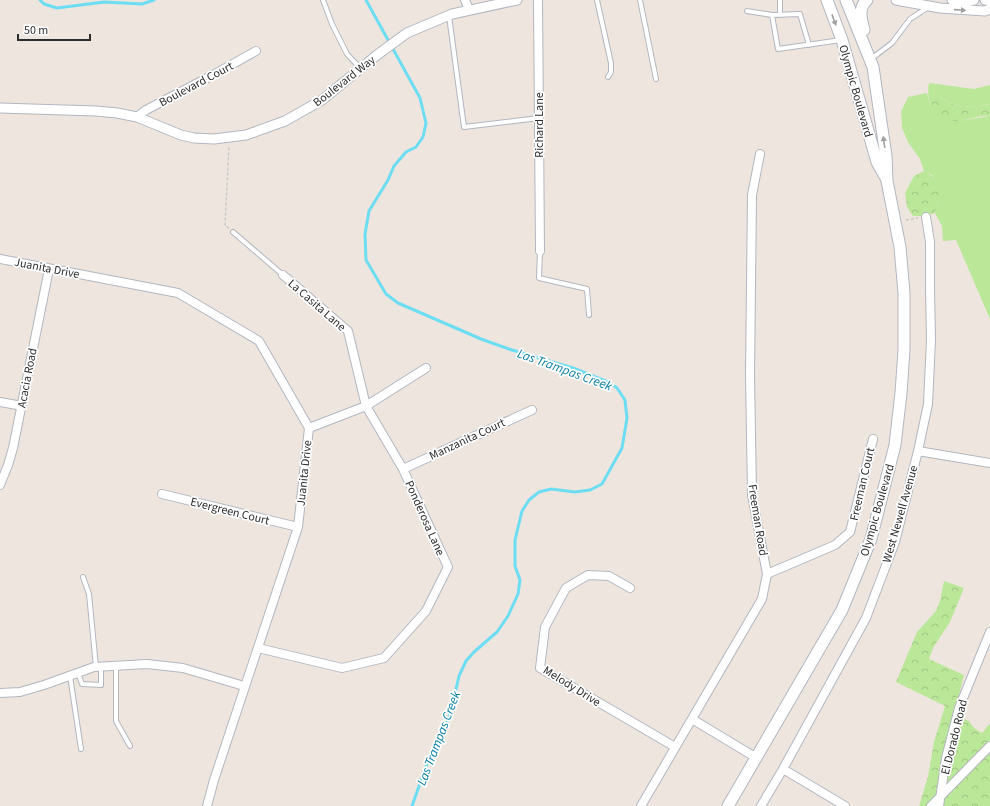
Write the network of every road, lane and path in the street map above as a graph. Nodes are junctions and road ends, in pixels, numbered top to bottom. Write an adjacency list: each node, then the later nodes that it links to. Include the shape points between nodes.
1 (323, 0): 28 (lane, via 347,54)
2 (465, 0): 19 (street)
3 (518, 0): 19 (street, Boulevard Way)
4 (538, 0): 33 (street, Richard Lane)
5 (598, 0): 29 (lane, via 611,63 612,72)
6 (640, 0): 30 (lane)
7 (780, 0): 23 (lane)
8 (827, 0): 24 (main road, Olympic Boulevard, one-way to 24)
9 (846, 0): 27 (main road, Olympic Boulevard)
10 (867, 0): 27 (main road, via 862,6 860,16 869,44)
11 (896, 0): 17 (street)
12 (938, 0): 17 (street)
13 (952, 0): 14 (street)
14 (974, 0)
15 (985, 0): 16 (street)
16 (990, 1)
17 (929, 6): 18 (street, one-way to 18, via 962,10); 27 (lane, via 910,19 892,43)
18 (990, 9)
19 (469, 10): 21 (street, Boulevard Way)
20 (747, 11): 22 (lane)
21 (449, 15): 28 (street, Boulevard Way, via 407,33); 33 (lane, via 464,127)
22 (772, 15): 23 (lane); 25 (lane, via 778,48)
23 (780, 15): 25 (lane, via 800,14)
24 (842, 40): 25 (lane); 36 (main road, Olympic Boulevard, via 877,162)
25 (809, 45)
26 (256, 51): 32 (street, Boulevard Court)
27 (869, 56): 36 (main road, Olympic Boulevard, one-way to 27, via 886,156 873,67)
28 (360, 69): 34 (street, Boulevard Way, via 311,107 284,121 246,135)
29 (608, 77)
30 (656, 79)
31 (0, 108): 32 (street, Boulevard Way, via 96,111)
32 (137, 117): 34 (street, Boulevard Way, via 188,136)
33 (539, 118): 40 (street, Richard Lane)
34 (229, 138): 39 (path, via 225,226)
35 (760, 154): 58 (street, Freeman Road, via 752,195 750,383 752,495)
36 (887, 181): 73 (main road, Olympic Boulevard, via 900,247 904,293 904,350 895,445 871,539 842,610)
37 (926, 217): 38 (path); 52 (street, West Newell Avenue, via 930,242 931,340 928,404)
38 (906, 220)
39 (233, 232): 43 (lane)
40 (540, 251): 44 (lane, via 539,278 587,289)
41 (0, 259): 42 (street, Juanita Drive)
42 (49, 269): 47 (street, Acacia Road); 50 (street, Juanita Drive, via 178,293 259,341)
43 (283, 276): 48 (street, La Casita Lane, via 348,332)
44 (589, 315)
45 (426, 368): 48 (street)
46 (0, 402): 47 (street)
47 (22, 406): 55 (street, Acacia Road, via 13,448)
48 (366, 406): 50 (street); 54 (street, Ponderosa Lane)
49 (532, 410): 54 (street, Manzanita Court)
50 (308, 428): 57 (street, Juanita Drive)
51 (873, 439): 58 (street, Freeman Court, via 850,532 835,545)
52 (918, 451): 53 (street); 74 (street, West Newell Avenue, via 895,542 866,618)
53 (990, 463)
54 (403, 469): 62 (street, Ponderosa Lane, via 448,567 426,612 384,658 342,668)
55 (0, 485)
56 (162, 494): 57 (street, Evergreen Court)
57 (298, 527): 62 (street, Juanita Drive)
58 (767, 574): 68 (street, Freeman Road, via 762,599)
59 (84, 577): 64 (lane, via 89,594)
60 (630, 588): 71 (street, Melody Drive, via 609,576 588,575 566,588 545,627 540,668)
61 (990, 632): 75 (street, El Dorado Road, via 959,708 946,758)
62 (258, 648): 66 (street, Juanita Drive)
63 (116, 665): 64 (street); 66 (street, via 147,664 183,668); 69 (lane, via 116,721)
64 (99, 666): 65 (street); 65 (lane, via 101,685 82,684)
65 (74, 674): 67 (street, via 20,692); 72 (lane)
66 (244, 686): 76 (street, Juanita Drive)
67 (0, 693)
68 (692, 719): 71 (street, Freeman Road); 73 (street)
69 (130, 746)
70 (990, 746): 75 (street)
71 (675, 747): 77 (street, Freeman Road)
72 (81, 749)
73 (755, 757): 78 (main road, Olympic Boulevard)
74 (783, 769): 79 (street, West Newell Avenue); 80 (street)
75 (940, 802): 81 (street)
76 (207, 806)
77 (641, 806)
78 (728, 806)
79 (761, 806)
80 (846, 806)
81 (931, 806)

